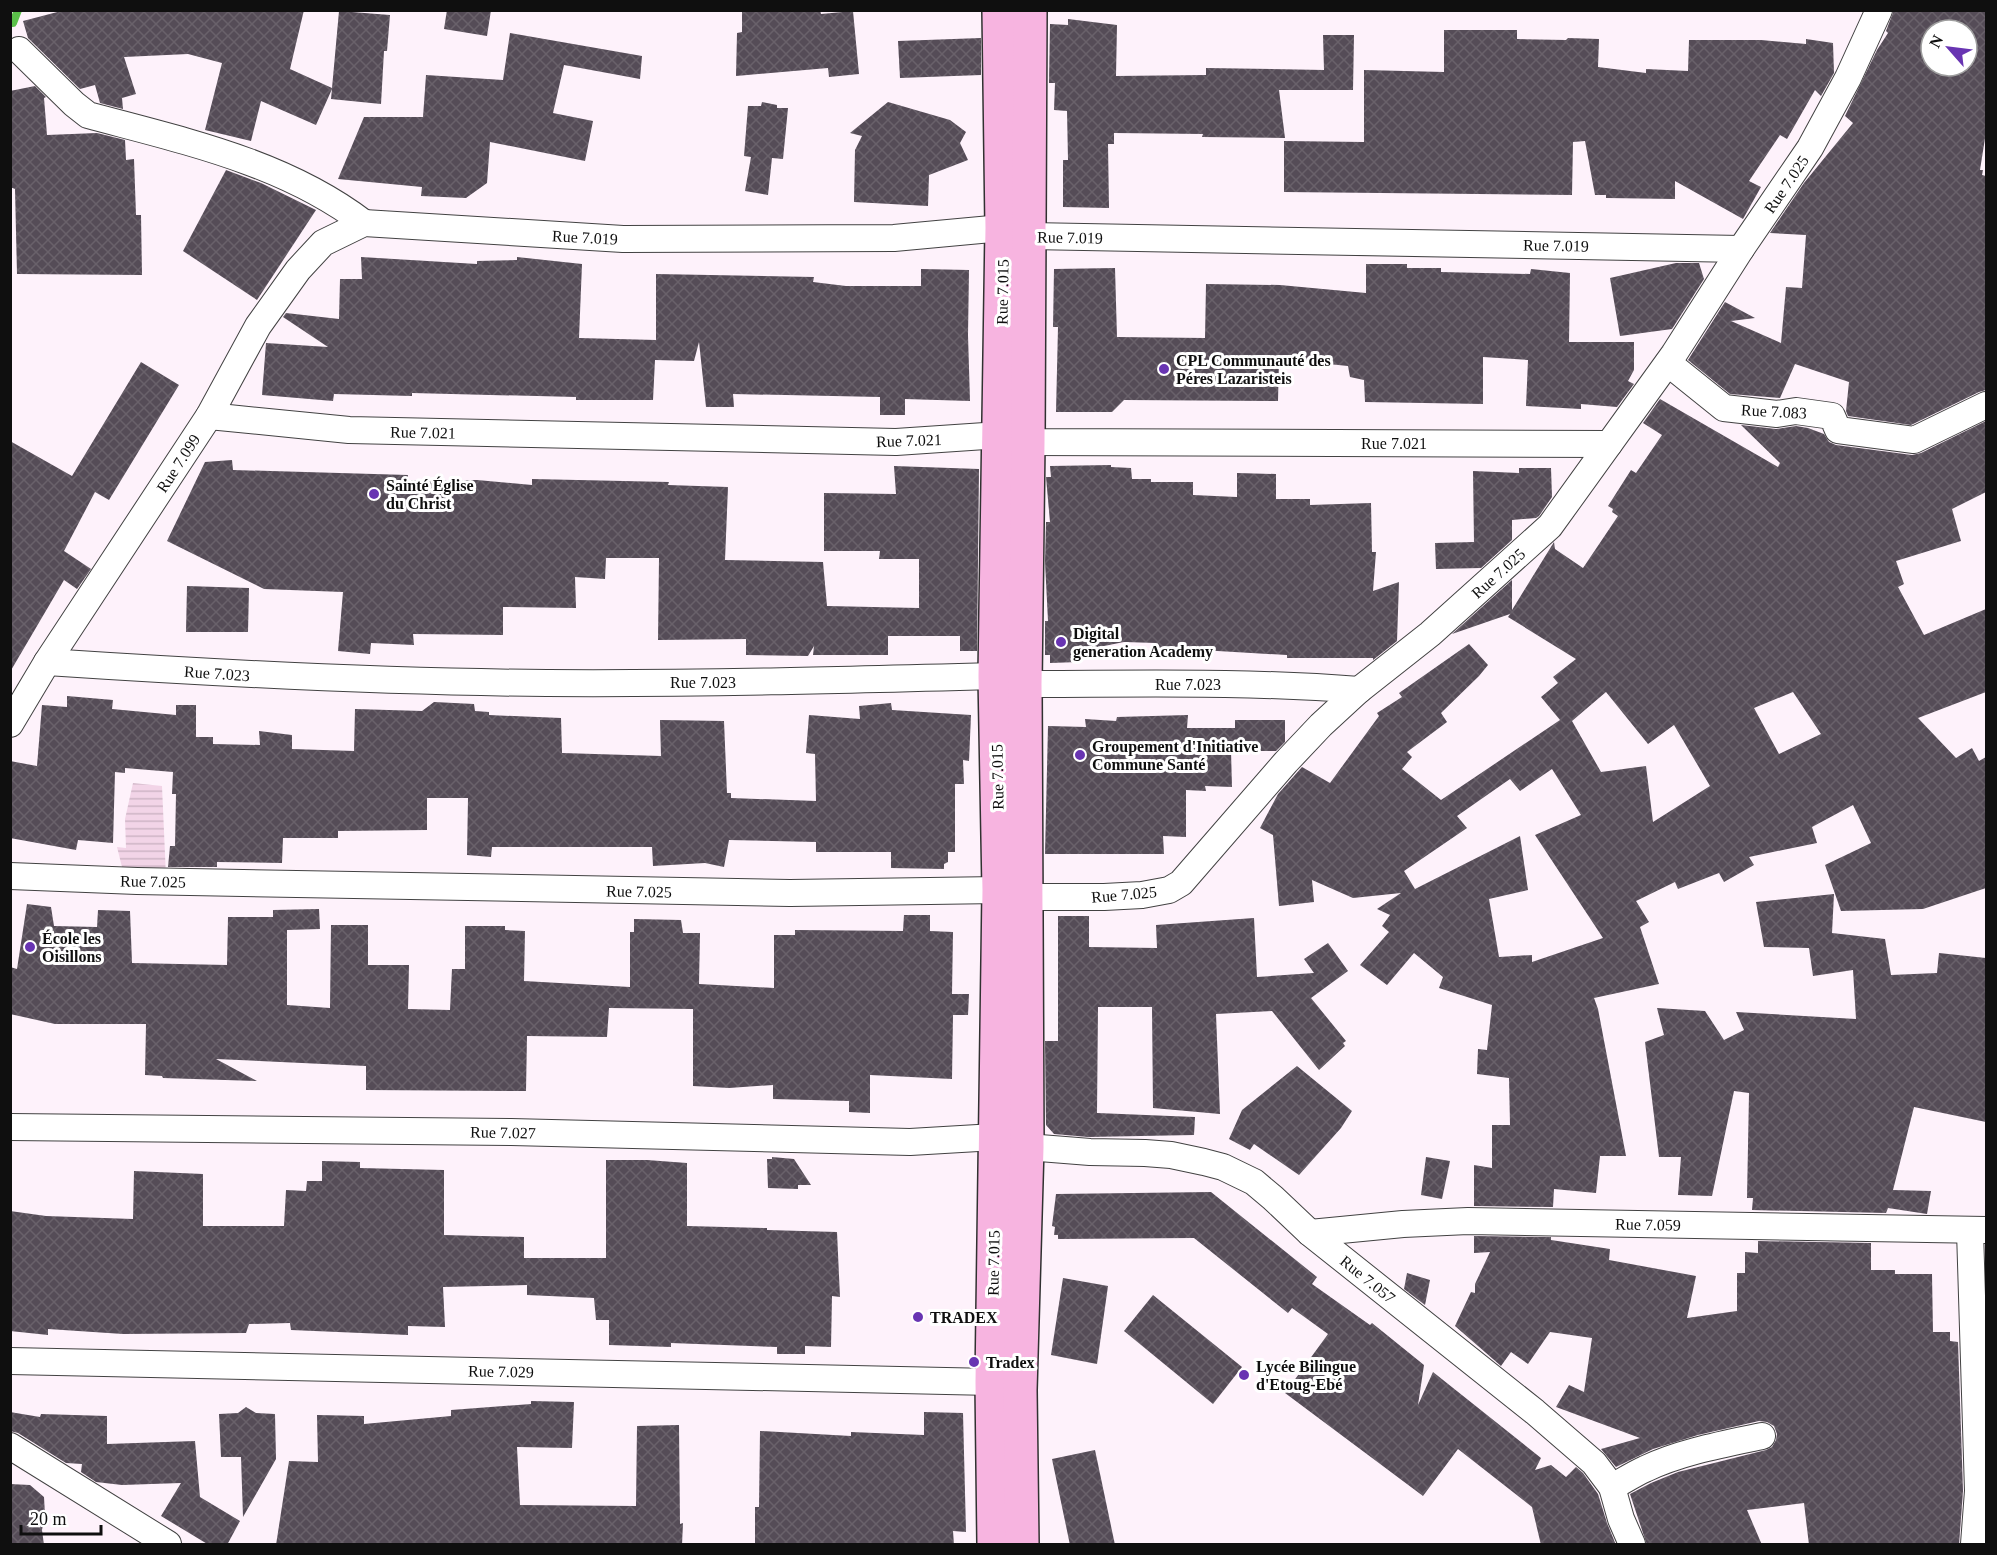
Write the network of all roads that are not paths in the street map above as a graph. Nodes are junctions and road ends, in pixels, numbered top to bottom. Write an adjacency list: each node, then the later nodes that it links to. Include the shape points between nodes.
1 (999, 10): 6 (main road, Rue 7.015)
2 (1030, 10): 6 (main road, Rue 7.015)
3 (1879, 10): 7 (street, Rue 7.025, via 1810,148)
4 (19, 50): 5 (street, via 88,115 256,164 297,181)
5 (364, 223): 6 (street, Rue 7.019, via 623,239 894,238); 10 (street, Rue 7.099, via 323,243 298,270 258,326)
6 (1016, 232): 7 (street, Rue 7.019); 11 (main road, Rue 7.015)
7 (1741, 249): 8 (street, Rue 7.025)
8 (1668, 363): 9 (street, Rue 7.083, via 1724,408 1832,416 1838,430 1849,432 1914,440); 12 (street, Rue 7.025)
9 (1986, 405)
10 (209, 416): 11 (street, Rue 7.021, via 349,430 896,442); 13 (street, Rue 7.099)
11 (1014, 439): 12 (street, Rue 7.021); 14 (main road, Rue 7.015)
12 (1609, 444): 15 (street, Rue 7.025, via 1550,526 1430,634)
13 (47, 662): 14 (street, Rue 7.023, via 257,676 544,683); 16 (street, Rue 7.099)
14 (1010, 680): 15 (street, Rue 7.023); 18 (main road, Rue 7.015)
15 (1359, 690): 18 (street, Rue 7.025, via 1286,762 1181,883 1169,890 1142,895)
16 (10, 724)
17 (10, 876): 18 (street, Rue 7.025, via 790,893)
18 (1012, 893): 20 (main road, Rue 7.015); 21 (main road, Rue 7.015)
19 (10, 1127): 20 (street, Rue 7.027, via 511,1132 910,1142)
20 (995, 1137): 21 (street, Rue 7.057); 25 (main road, Rue 7.015)
21 (1027, 1147): 23 (street, Rue 7.057, via 1171,1155 1223,1167 1254,1182); 25 (main road, Rue 7.015)
22 (1978, 1230): 23 (street, Rue 7.059, via 1468,1221); 33 (street, via 1978,1491)
23 (1310, 1233): 28 (street, Rue 7.057, via 1535,1412 1594,1463)
24 (10, 1361): 25 (street, Rue 7.029)
25 (1006, 1386): 30 (main road, Rue 7.015); 31 (main road, Rue 7.015)
26 (1762, 1436): 28 (street, via 1666,1460)
27 (10, 1446): 29 (street)
28 (1612, 1487): 32 (street, Rue 7.057)
29 (168, 1545)
30 (994, 1545)
31 (1022, 1545)
32 (1632, 1545)
33 (1974, 1545)

